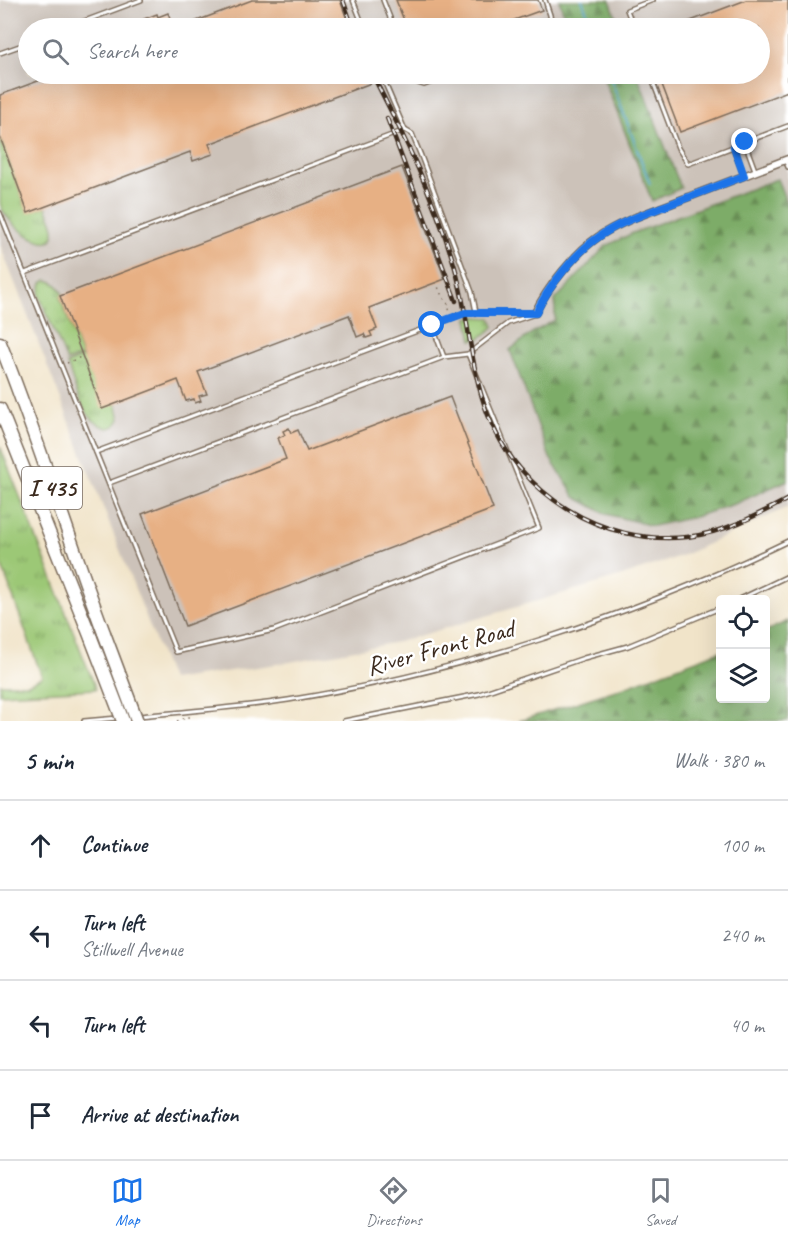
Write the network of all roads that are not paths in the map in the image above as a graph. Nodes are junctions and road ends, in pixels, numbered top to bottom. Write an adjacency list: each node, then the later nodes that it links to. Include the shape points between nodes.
1 (141, 0): 6 (lane)
2 (353, 0): 7 (lane)
3 (383, 0): 8 (lane)
4 (545, 0): 9 (lane)
5 (653, 0): 10 (lane, via 627,10)
6 (93, 18)
7 (360, 18)
8 (390, 18)
9 (550, 18)
10 (630, 18)
11 (18, 47): 12 (lane)
12 (0, 53)
13 (385, 84): 16 (lane)
14 (654, 84): 18 (lane, via 688,164)
15 (788, 126): 17 (lane)
16 (405, 130): 23 (lane); 24 (lane, via 412,134 421,156)
17 (745, 142): 18 (lane); 20 (lane)
18 (734, 147): 21 (lane)
19 (787, 162): 20 (street)
20 (756, 171): 21 (street)
21 (744, 176): 25 (street, via 636,217 598,237 550,288)
22 (0, 213): 23 (lane)
23 (25, 273): 31 (lane)
24 (476, 312): 25 (lane); 26 (lane)
25 (536, 313): 28 (lane, via 508,323)
26 (432, 325): 29 (lane); 31 (lane)
27 (0, 343): 39 (highway, I 435, bridge)
28 (468, 354): 29 (lane); 32 (lane, via 539,528 274,630 176,652)
29 (444, 357): 32 (lane)
30 (0, 409): 38 (highway, I 435, bridge)
31 (96, 452): 32 (lane)
32 (109, 483)
33 (788, 541): 37 (lane, River Front Road, via 628,609 503,650 412,674 286,700)
34 (788, 576): 35 (lane)
35 (748, 595)
36 (716, 610): 40 (lane, via 628,646 479,694)
37 (84, 721)
38 (123, 721)
39 (137, 721)
40 (344, 721)

